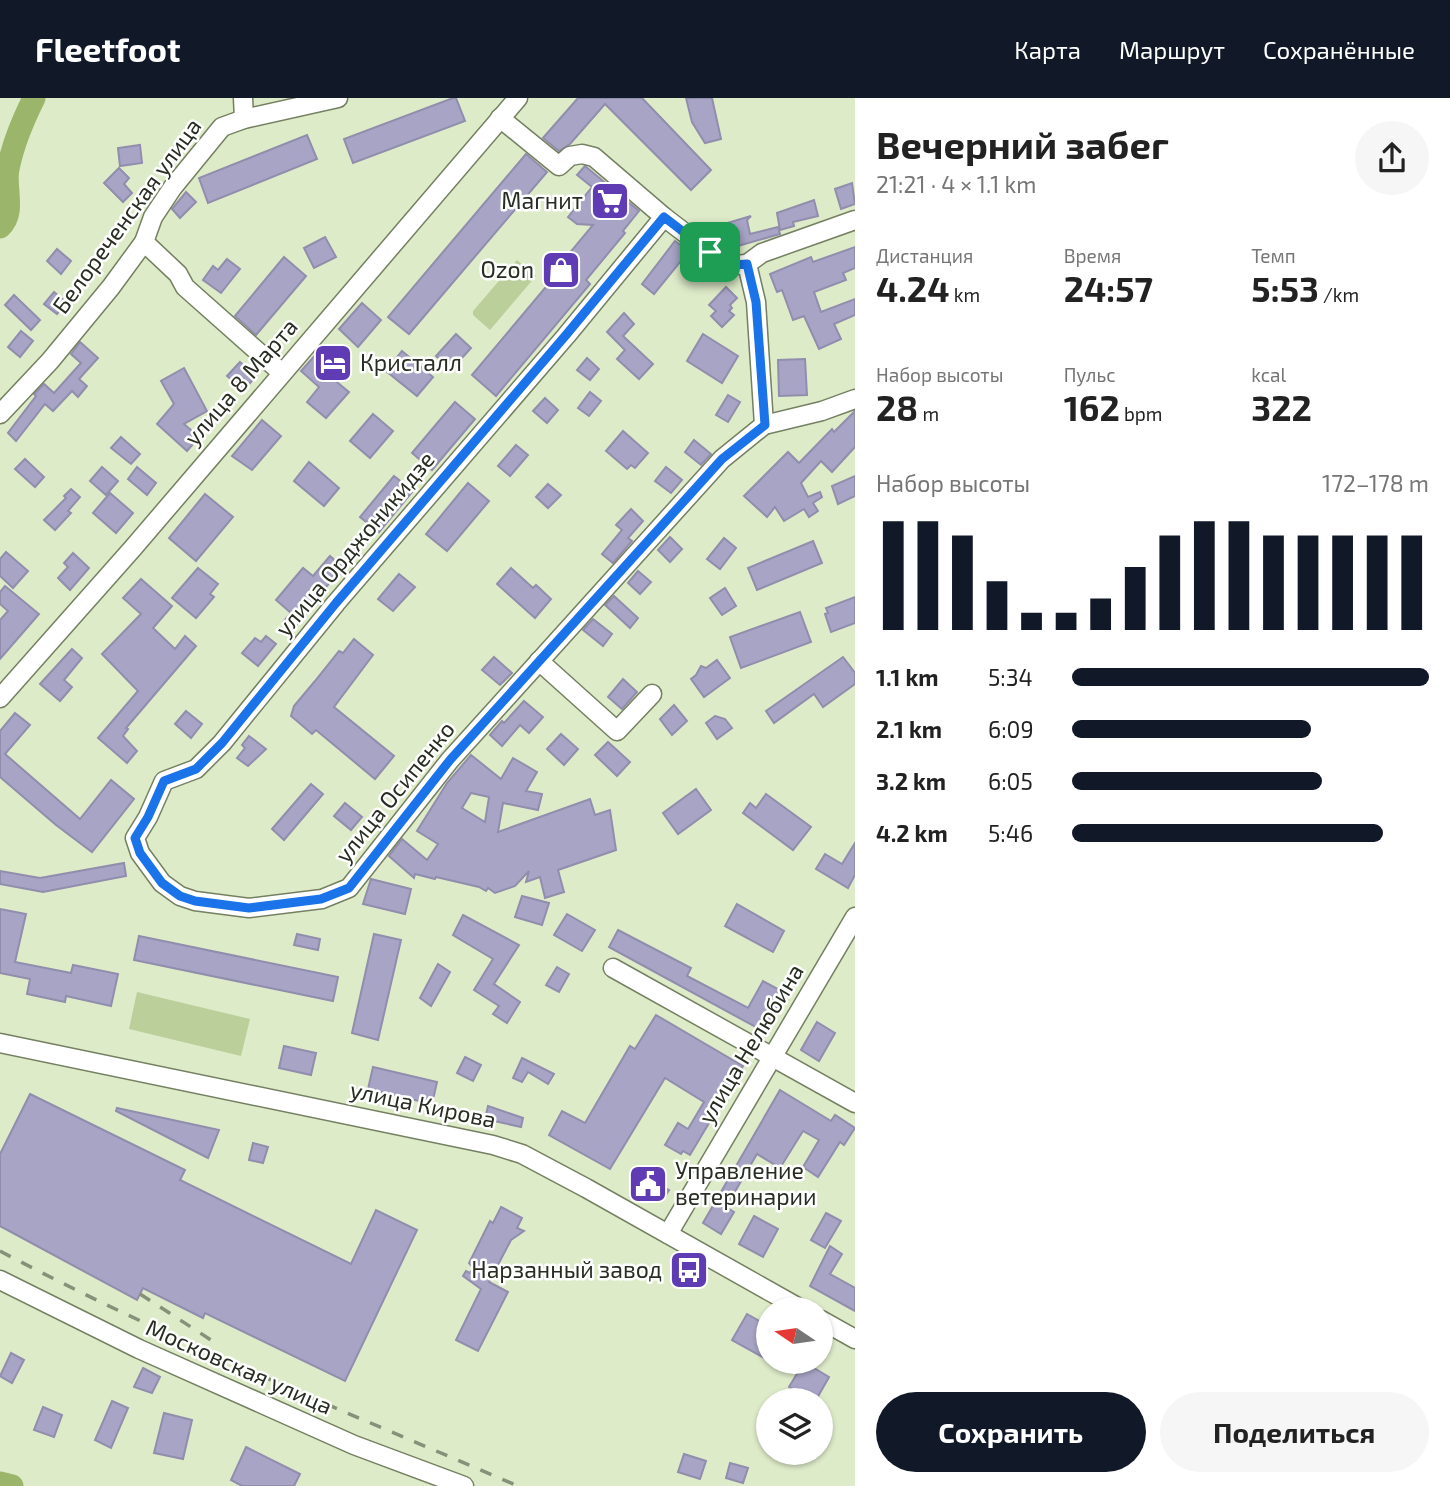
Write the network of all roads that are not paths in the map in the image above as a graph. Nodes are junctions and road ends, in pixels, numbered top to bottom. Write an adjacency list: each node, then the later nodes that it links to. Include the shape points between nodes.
1 (243, 98): 5 (street)
2 (338, 98): 5 (street, Белореченская улица)
3 (518, 98): 4 (street, улица 8 Марта)
4 (500, 118): 6 (street, via 559,166 570,156 598,159); 10 (street, улица 8 Марта)
5 (244, 119): 8 (street, Белореченская улица, via 222,127 202,150 153,216)
6 (664, 217): 9 (street, via 720,260); 17 (street, улица Орджоникидзе, via 222,743 196,769 164,781 135,838 136,846 162,883)
7 (855, 220): 9 (street, via 762,253)
8 (144, 242): 10 (street, via 178,274 185,287); 12 (street, Белореченская улица, via 50,361)
9 (747, 264): 13 (street, via 756,302)
10 (282, 373): 15 (street, улица 8 Марта, via 133,548)
11 (855, 399): 13 (street, улица Осипенко)
12 (0, 414)
13 (765, 425): 14 (street, улица Осипенко, via 722,459)
14 (539, 660): 16 (street, via 617,731); 17 (street, улица Осипенко, via 450,760 349,888 321,899 249,908)
15 (3, 688)
16 (652, 694)
17 (180, 896)
18 (855, 917): 21 (street, улица Нелюбина)
19 (613, 968): 21 (street)
20 (0, 1043): 23 (street, улица Кирова, via 493,1144 522,1154)
21 (771, 1058): 22 (street); 23 (street, улица Нелюбина)
22 (855, 1103)
23 (668, 1234): 25 (street, улица Кирова)
24 (0, 1280): 28 (street, Московская улица, via 139,1349 342,1439)
25 (780, 1297)
26 (833, 1327): 27 (street)
27 (855, 1339)
28 (464, 1486)

